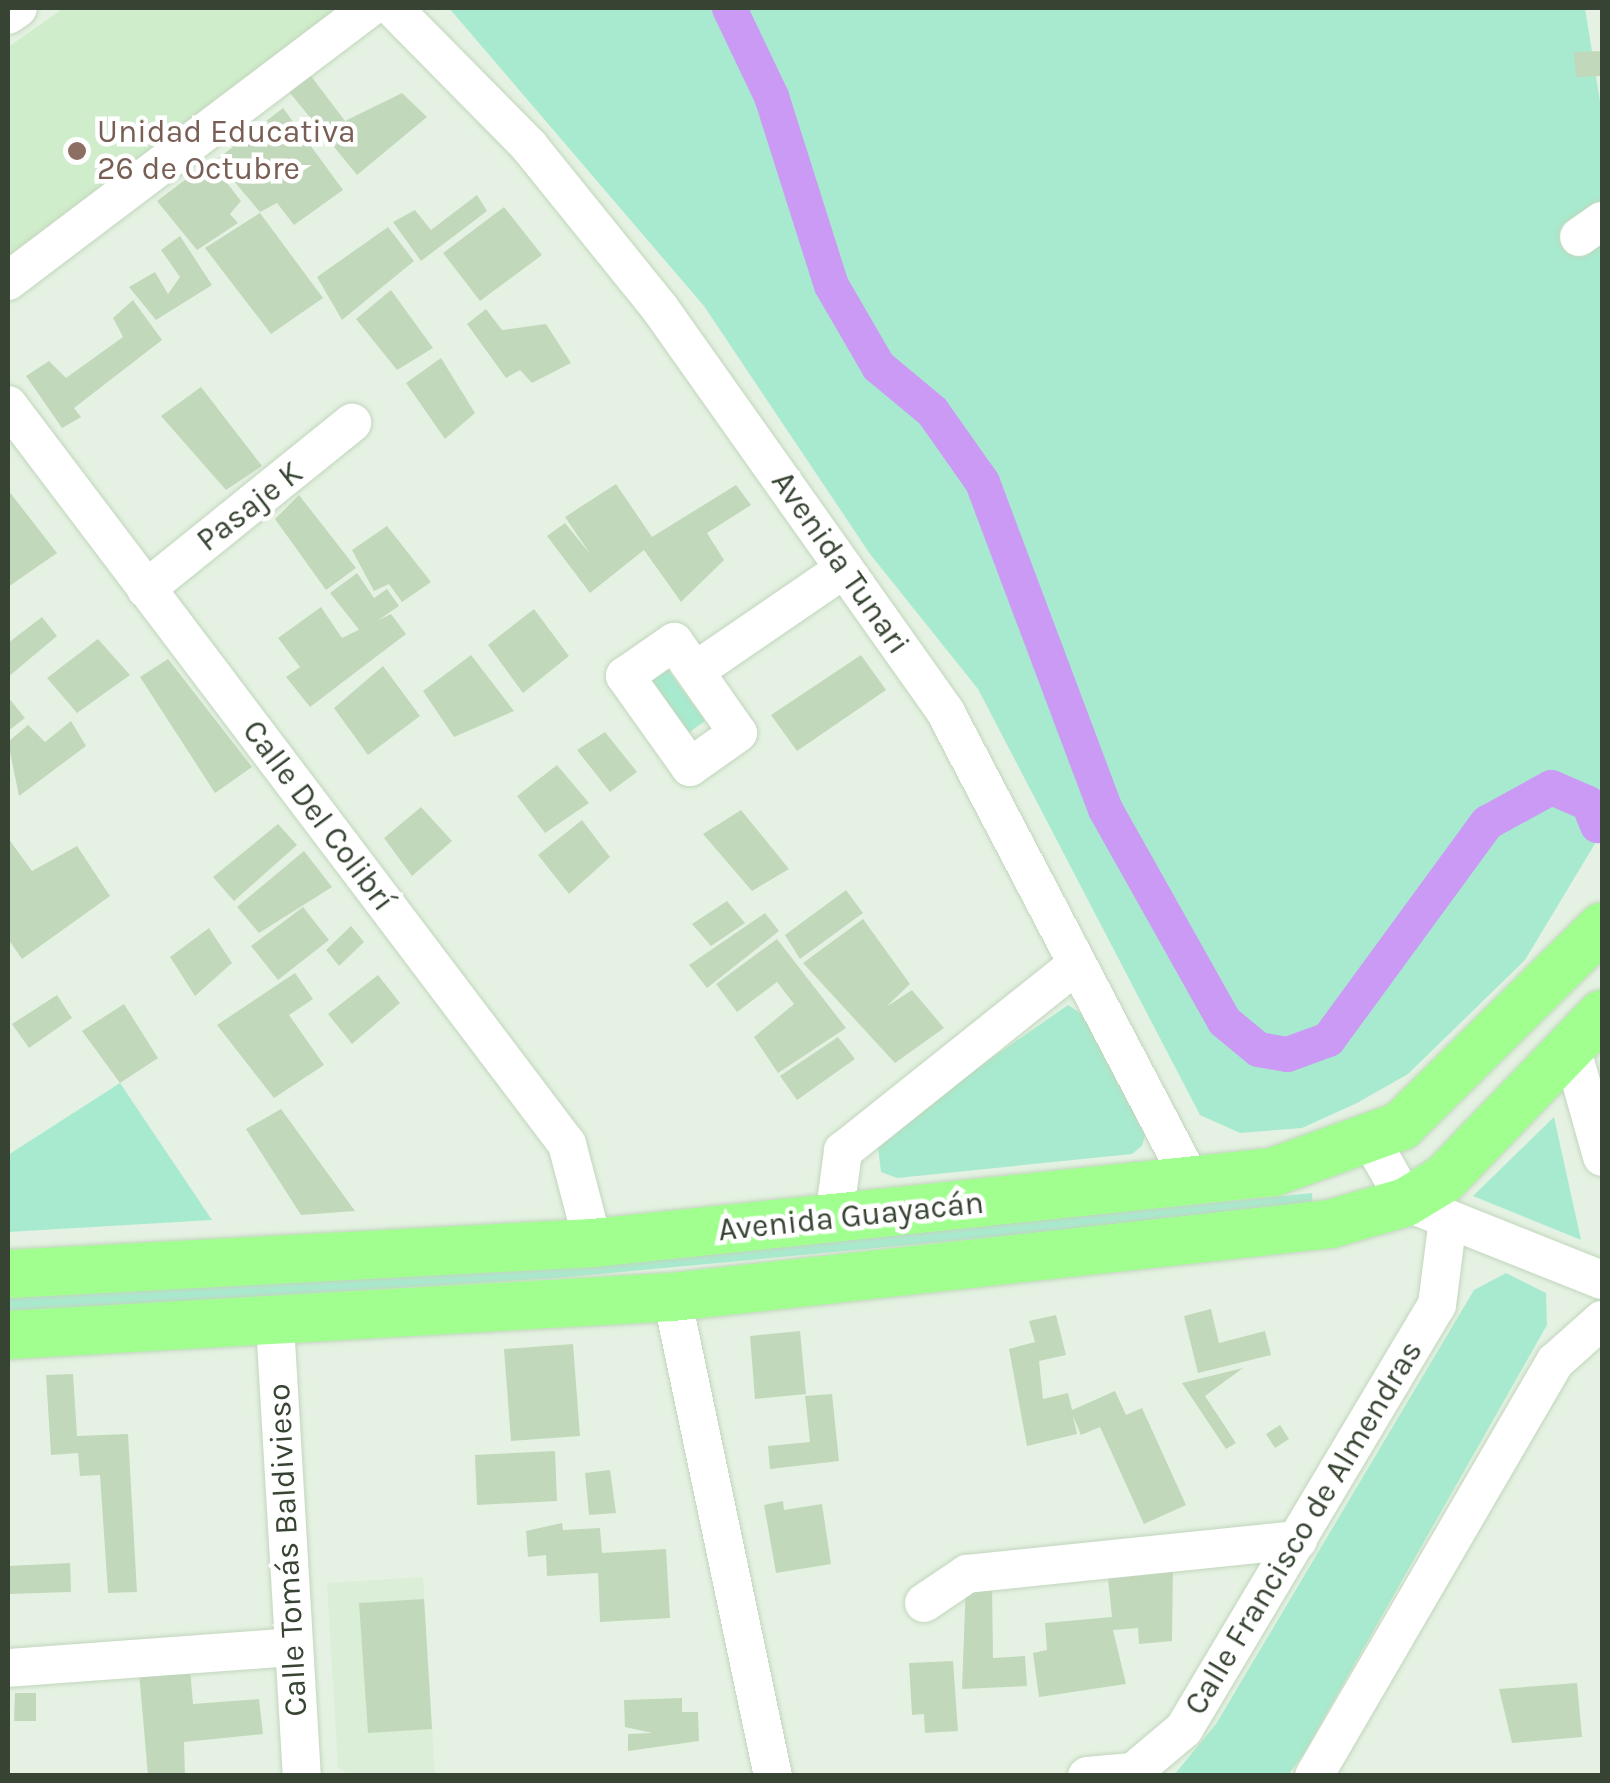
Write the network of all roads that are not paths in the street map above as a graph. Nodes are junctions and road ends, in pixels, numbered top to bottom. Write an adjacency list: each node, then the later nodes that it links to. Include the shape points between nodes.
1 (18, 8): 4 (street)
2 (369, 8): 5 (street)
3 (393, 8): 8 (street, Avenida Tunari, via 529,146 612,248)
4 (8, 15)
5 (8, 281)
6 (8, 405): 9 (street, Calle Del Colibrí)
7 (352, 423): 9 (street, Pasaje K)
8 (844, 570): 10 (street); 12 (street, Avenida Tunari, via 946,713)
9 (146, 589): 20 (street, Calle Del Colibrí, via 568,1144)
10 (694, 671)
11 (1600, 933): 15 (main road, Avenida Guayacán, via 1437,1099)
12 (1072, 968): 17 (street, Avenida Tunari); 19 (street, via 843,1151)
13 (1602, 1014): 14 (main road, Avenida Guayacán)
14 (1572, 1050): 16 (street); 18 (main road, Avenida Guayacán)
15 (1371, 1140): 17 (main road, Avenida Guayacán, via 1273,1172); 18 (street)
16 (1602, 1157)
17 (1192, 1183): 19 (main road, Avenida Guayacán)
18 (1427, 1211): 22 (street); 23 (main road, Avenida Guayacán); 27 (street, Calle Francisco de Almendras, via 1437,1304)
19 (834, 1218): 20 (main road, Avenida Guayacán)
20 (592, 1244): 21 (main road, Avenida Guayacán)
21 (8, 1274)
22 (1602, 1280)
23 (672, 1297): 25 (main road, Avenida Guayacán); 32 (street)
24 (1602, 1320): 34 (street, via 1556,1361)
25 (276, 1324): 26 (main road, Avenida Guayacán); 29 (street, Calle Tomás Baldivieso)
26 (8, 1334)
27 (1298, 1540): 28 (street, via 967,1574); 33 (street, Calle Francisco de Almendras, via 1184,1729 1133,1772)
28 (924, 1603)
29 (293, 1647): 30 (street); 31 (street, Calle Tomás Baldivieso)
30 (8, 1668)
31 (302, 1776)
32 (773, 1776)
33 (1087, 1776)
34 (1314, 1776)

